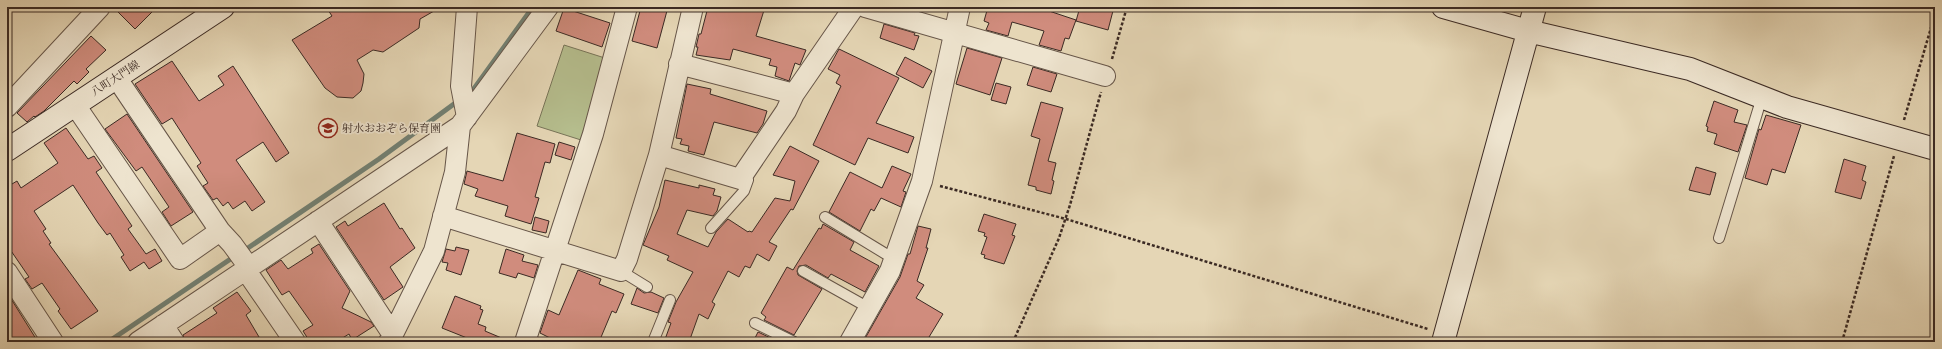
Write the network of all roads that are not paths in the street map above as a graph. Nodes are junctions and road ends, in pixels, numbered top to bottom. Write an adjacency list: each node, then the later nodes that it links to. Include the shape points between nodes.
1 (100, 7): 20 (street)
2 (223, 7): 16 (street, 八町大門線)
3 (467, 7): 21 (street, via 461,86)
4 (548, 7): 21 (street)
5 (627, 7): 31 (street, via 593,134)
6 (693, 7): 14 (street)
7 (854, 7): 17 (street)
8 (865, 7): 13 (street)
9 (960, 7): 13 (street)
10 (1443, 7): 12 (street)
11 (1535, 7): 12 (street)
12 (1528, 31): 18 (street, via 1690,69); 43 (street)
13 (954, 33): 15 (street); 33 (street, via 922,181)
14 (679, 64): 17 (street); 24 (street)
15 (1105, 76)
16 (116, 77): 19 (street, 八町大門線); 32 (street)
17 (794, 94): 25 (street, via 786,111)
18 (1762, 97): 22 (street, via 1787,107); 30 (lane)
19 (75, 105): 23 (street, 八町大門線); 32 (street, via 180,259)
20 (7, 107)
21 (463, 121): 26 (street, via 455,172); 28 (street)
22 (1935, 149)
23 (7, 150)
24 (659, 154): 25 (street, via 740,179); 34 (street)
25 (743, 174): 29 (lane, via 748,180 744,191)
26 (443, 216): 31 (street); 42 (street, via 434,251)
27 (825, 217): 33 (lane)
28 (318, 221): 32 (street); 42 (street)
29 (711, 228)
30 (1719, 238)
31 (556, 251): 34 (street); 48 (street)
32 (238, 253): 41 (street); 47 (street)
33 (894, 259): 39 (street)
34 (621, 271): 37 (lane)
35 (803, 271): 39 (lane)
36 (7, 272): 44 (street)
37 (648, 287)
38 (670, 300): 49 (lane)
39 (869, 308): 51 (street)
40 (755, 323): 50 (lane)
41 (163, 325): 45 (street); 46 (street)
42 (391, 338)
43 (1444, 338)
44 (53, 342)
45 (138, 342)
46 (174, 342)
47 (295, 342)
48 (526, 342)
49 (653, 342)
50 (794, 342)
51 (850, 342)

